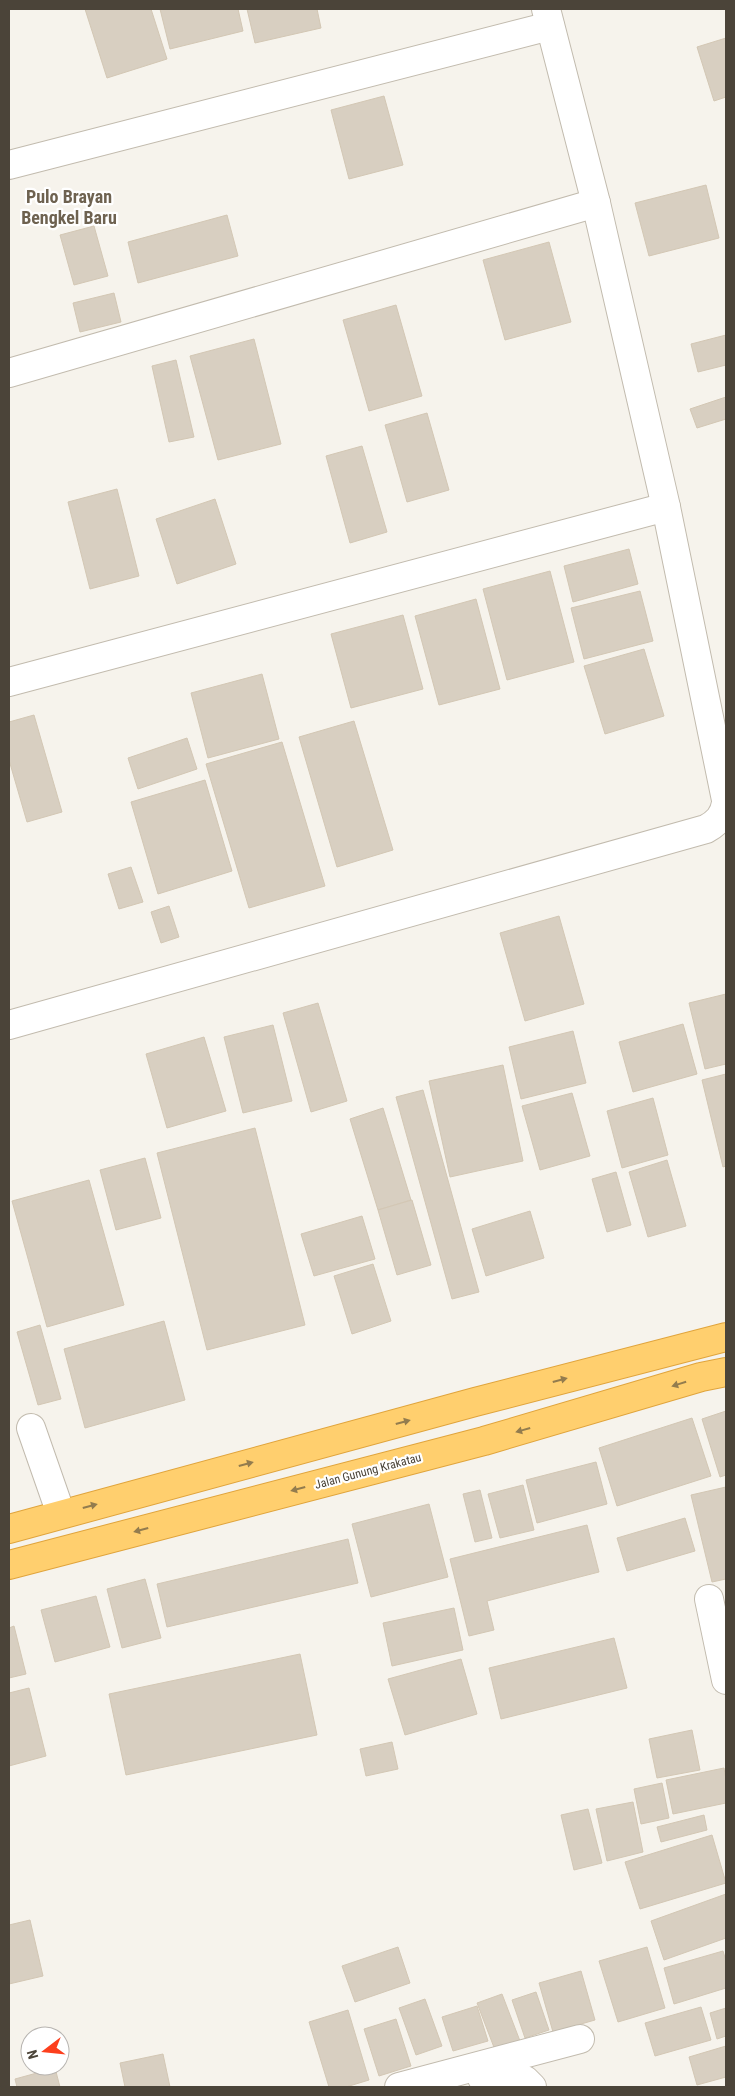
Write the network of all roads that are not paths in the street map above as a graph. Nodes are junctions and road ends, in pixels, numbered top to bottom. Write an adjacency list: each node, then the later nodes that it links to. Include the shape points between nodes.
1 (548, 17): 2 (street); 3 (street)
2 (9, 165)
3 (596, 203): 4 (street); 5 (street)
4 (9, 373)
5 (666, 507): 6 (street); 7 (street)
6 (9, 682)
7 (726, 802): 8 (street, via 722,816 706,829)
8 (9, 1025)
9 (726, 1337): 12 (highway, one-way to 9)
10 (726, 1372): 14 (highway, Jalan Gunung Krakatau, one-way to 14, via 484,1441)
11 (30, 1428): 12 (street)
12 (61, 1514): 13 (highway)
13 (9, 1529)
14 (9, 1565)
15 (709, 1599): 16 (street)
16 (726, 1680)
17 (580, 2039): 18 (street)
18 (399, 2087)
19 (450, 2087): 20 (street, via 506,2072 517,2075)
20 (532, 2087)

